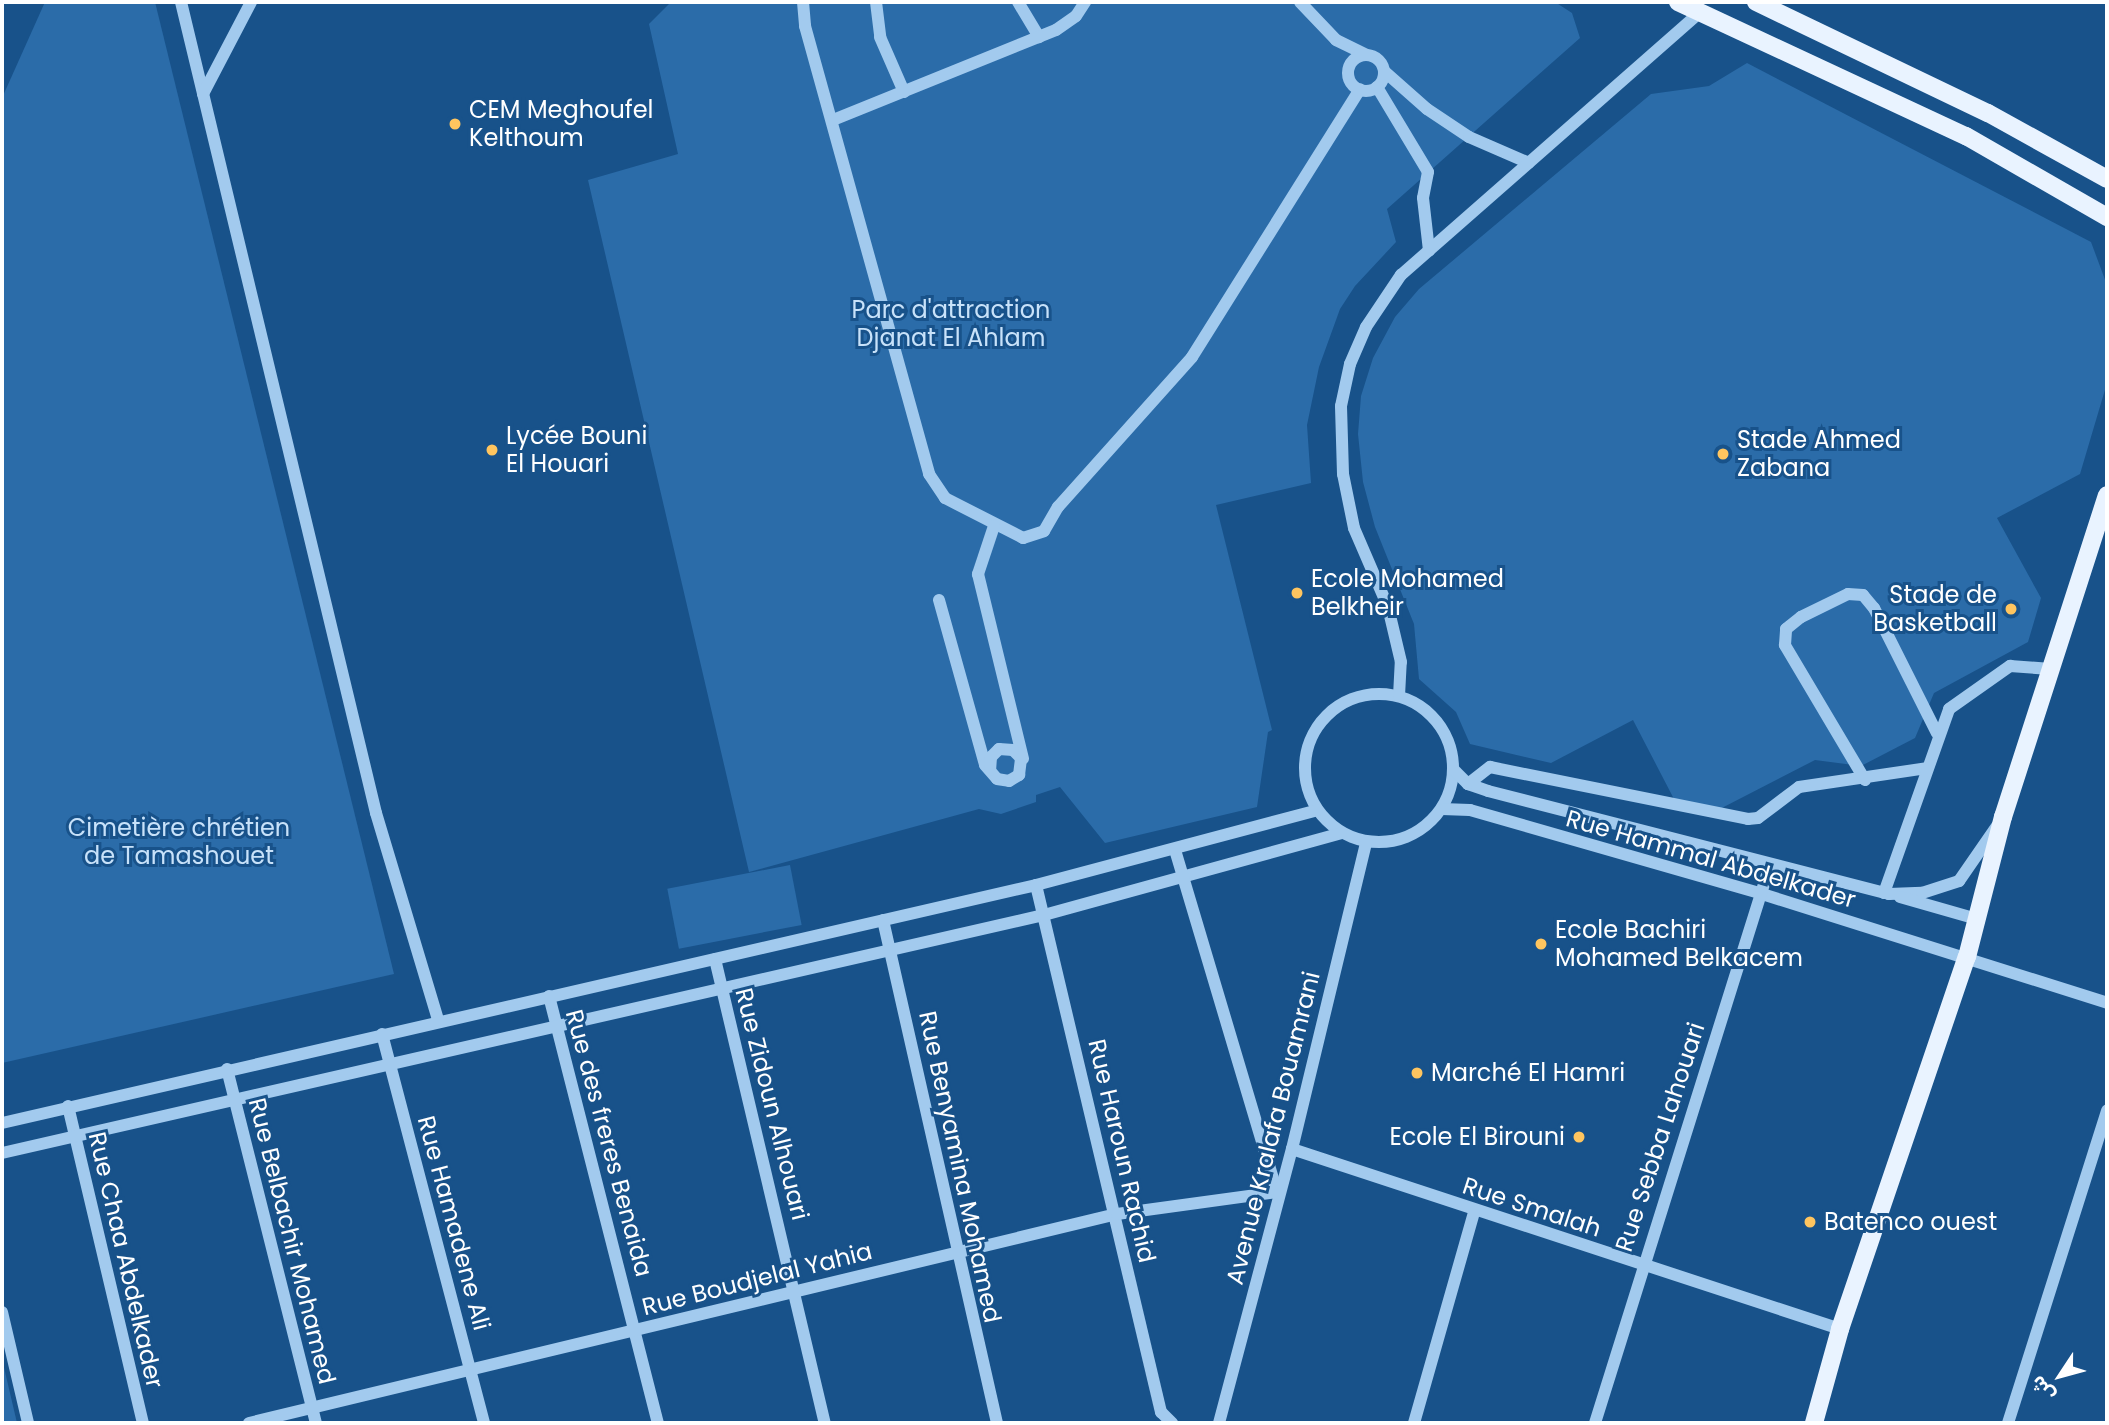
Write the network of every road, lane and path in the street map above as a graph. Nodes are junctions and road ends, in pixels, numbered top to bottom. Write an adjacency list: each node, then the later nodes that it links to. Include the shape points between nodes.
1 (181, 2): 17 (street)
2 (251, 2): 17 (street)
3 (803, 2): 18 (street, via 805,26)
4 (876, 2): 16 (street, via 880,37)
5 (1018, 2): 11 (street)
6 (1085, 2): 11 (street, via 1066,24)
7 (1300, 2): 12 (street, via 1336,40)
8 (1678, 2): 10 (main road)
9 (1756, 2): 20 (main road, via 1988,113)
10 (1700, 12): 19 (street); 21 (main road, via 1966,136)
11 (1039, 37): 16 (street)
12 (1367, 55): 13 (street, via 1378,60); 15 (street, via 1355,59 1349,69 1350,81)
13 (1384, 71): 14 (street); 19 (street, via 1427,109 1469,136)
14 (1377, 87): 15 (street); 22 (street, via 1428,172 1423,198)
15 (1360, 89): 24 (street, via 1192,357 1166,390 1058,507 1044,531 1023,538)
16 (904, 92): 18 (street)
17 (203, 94): 55 (street, via 376,813)
18 (833, 120): 24 (street, via 929,474 945,498)
19 (1529, 163): 22 (street)
20 (2107, 179)
21 (2107, 216)
22 (1429, 251): 27 (street, via 1401,275 1366,327 1350,364 1341,406 1343,474 1354,528 1388,607 1401,662)
23 (2107, 495): 26 (main road)
24 (994, 526): 29 (street, via 978,574)
25 (939, 600): 31 (street, via 982,756)
26 (2050, 669): 28 (street, via 2010,666 1961,697); 37 (main road)
27 (1399, 696): 32 (street, via 1430,713 1450,745); 36 (street, via 1368,694 1339,704 1320,721 1308,742 1305,778)
28 (1937, 733): 30 (street); 33 (street, via 1874,608 1863,595 1848,594 1801,617 1786,629 1785,645)
29 (1023, 764): 31 (street, via 1009,781 997,779); 31 (street, via 1018,753 1005,748 991,757)
30 (1927, 768): 33 (street); 45 (street)
31 (990, 770)
32 (1454, 770): 34 (street); 35 (street)
33 (1865, 780): 34 (street, via 1799,787 1758,818 1748,819 1490,767)
34 (1468, 784): 41 (street)
35 (1442, 809): 39 (street, via 1422,830 1396,841); 44 (street, Rue Hammal Abdelkader, via 1470,810)
36 (1317, 810): 38 (street); 40 (street)
37 (2003, 817): 45 (street, via 1959,881 1922,893); 47 (main road)
38 (1341, 833): 39 (street); 42 (street)
39 (1366, 842): 65 (street, Avenue Kralafa Bouamrani)
40 (1175, 850): 42 (street); 43 (street)
41 (1770, 864): 44 (street, Rue Sebba Lahouari); 45 (street)
42 (1183, 878): 46 (street); 67 (street)
43 (1036, 885): 46 (street, Rue Haroun Rachid); 48 (street)
44 (1759, 893): 50 (street, Rue Hammal Abdelkader); 71 (street, Rue Sebba Lahouari)
45 (1886, 894): 47 (street)
46 (1044, 915): 49 (street); 69 (street, Rue Haroun Rachid)
47 (1977, 919): 50 (main road)
48 (883, 920): 49 (street, Rue Benyamina Mohamed); 51 (street)
49 (892, 949): 52 (street); 70 (street, Rue Benyamina Mohamed)
50 (1967, 957): 54 (street, Rue Hammal Abdelkader); 74 (main road)
51 (715, 959): 52 (street, Rue Zidoun Alhouari); 53 (street)
52 (722, 990): 56 (street); 72 (street, Rue Zidoun Alhouari)
53 (549, 996): 55 (street); 56 (street, Rue des freres Benaida)
54 (2107, 1003)
55 (438, 1020): 57 (street)
56 (557, 1027): 58 (street); 75 (street, Rue des freres Benaida)
57 (382, 1034): 58 (street, Rue Hamadene Ali); 59 (street)
58 (390, 1063): 60 (street); 76 (street, Rue Hamadene Ali)
59 (227, 1069): 60 (street, Rue Belbachir Mohamed); 61 (street)
60 (234, 1098): 64 (street); 77 (street, Rue Belbachir Mohamed)
61 (68, 1106): 63 (street); 64 (street, Rue Chaa Abdelkader)
62 (2107, 1110): 91 (street)
63 (2, 1123)
64 (77, 1136): 66 (street); 79 (street, Rue Chaa Abdelkader)
65 (1292, 1149): 67 (street, Avenue Kralafa Bouamrani); 68 (street, Rue Smalah)
66 (2, 1153)
67 (1277, 1192): 69 (street, Rue Boudjelal Yahia); 87 (street, Avenue Kralafa Bouamrani)
68 (1474, 1212): 71 (street, Rue Smalah); 88 (street)
69 (1117, 1214): 70 (street, Rue Boudjelal Yahia); 86 (street, Rue Haroun Rachid, via 1161,1412)
70 (956, 1253): 72 (street, Rue Boudjelal Yahia); 85 (street, Rue Benyamina Mohamed)
71 (1642, 1264): 74 (street, Rue Smalah); 89 (street, Rue Sebba Lahouari)
72 (795, 1291): 75 (street, Rue Boudjelal Yahia); 84 (street, Rue Zidoun Alhouari)
73 (2, 1312): 78 (street)
74 (1840, 1329): 90 (main road)
75 (636, 1330): 76 (street, Rue Boudjelal Yahia); 83 (street, Rue des freres Benaida)
76 (471, 1370): 77 (street, Rue Boudjelal Yahia); 82 (street, Rue Hamadene Ali)
77 (312, 1408): 80 (street, Rue Boudjelal Yahia); 81 (street, Rue Belbachir Mohamed)
78 (28, 1423)
79 (143, 1423)
80 (249, 1423)
81 (316, 1423)
82 (484, 1423)
83 (658, 1423)
84 (825, 1423)
85 (997, 1423)
86 (1172, 1423)
87 (1219, 1423)
88 (1414, 1423)
89 (1595, 1423)
90 (1814, 1423)
91 (2008, 1423)

